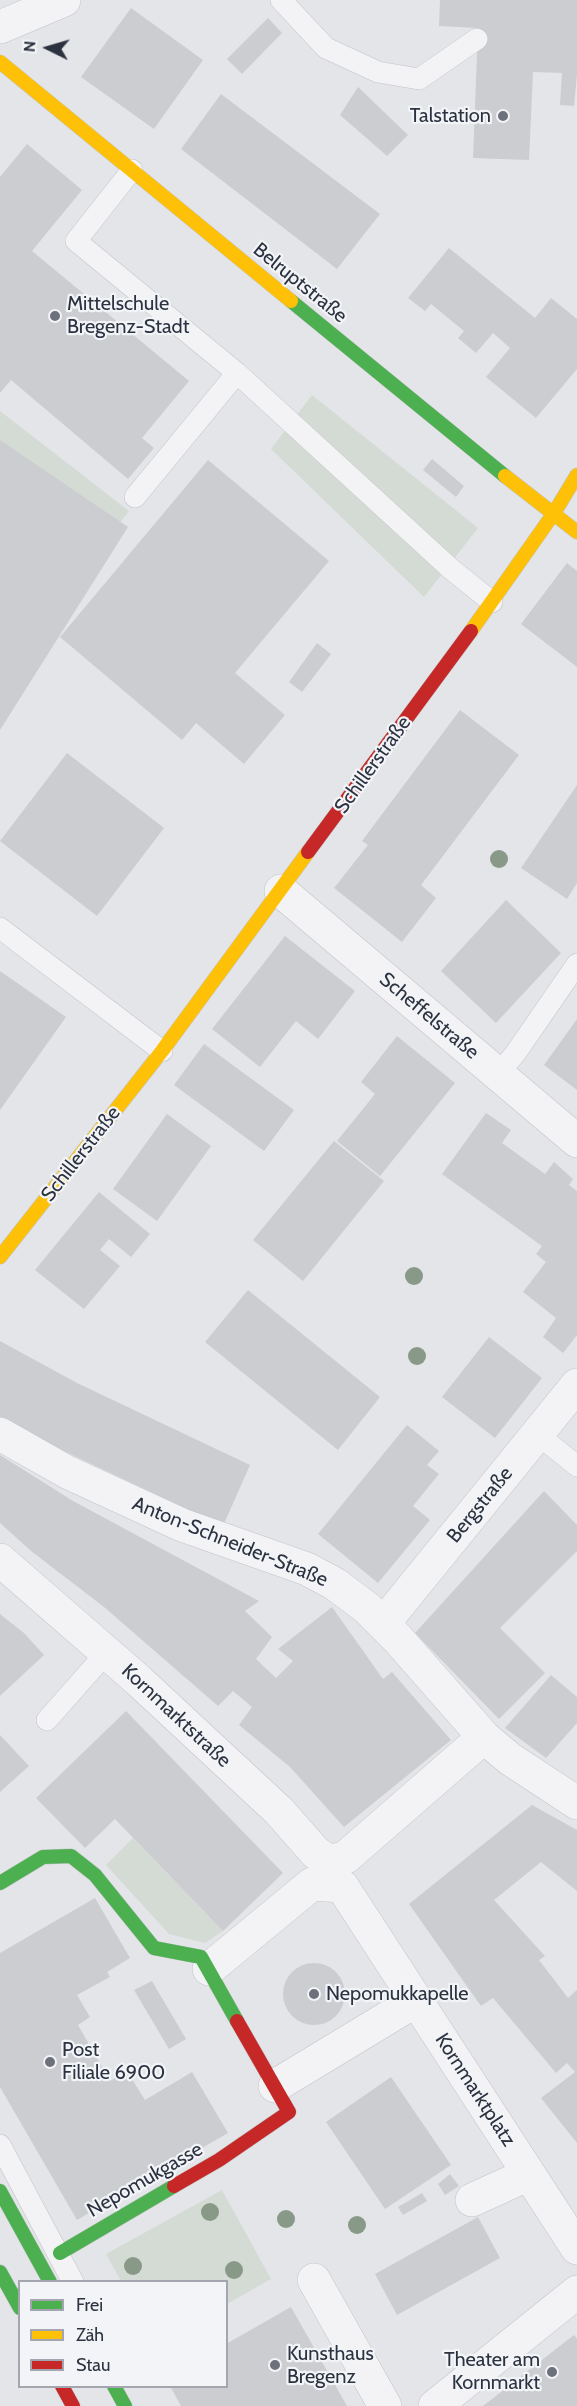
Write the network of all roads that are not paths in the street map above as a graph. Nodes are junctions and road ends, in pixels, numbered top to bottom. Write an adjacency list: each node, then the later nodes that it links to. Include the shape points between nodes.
1 (64, 0): 3 (street)
2 (281, 0): 4 (lane, via 326,48 378,72 419,79)
3 (0, 27)
4 (477, 39)
5 (0, 62): 6 (street, Belruptstraße)
6 (132, 170): 7 (lane, via 76,241); 10 (street, Belruptstraße)
7 (237, 373): 9 (lane); 12 (lane)
8 (577, 475): 10 (street, Schillerstraße)
9 (135, 497)
10 (554, 513): 11 (street, Belruptstraße); 12 (street, Schillerstraße)
11 (577, 532)
12 (492, 602): 13 (street, Schillerstraße)
13 (280, 891): 16 (street, Schillerstraße); 17 (street, Scheffelstraße)
14 (0, 928): 16 (lane)
15 (577, 964): 17 (lane)
16 (162, 1051): 19 (street, Schillerstraße)
17 (498, 1074): 18 (street, Scheffelstraße)
18 (577, 1141)
19 (0, 1257)
20 (577, 1385): 22 (street, Bergstraße)
21 (0, 1434): 25 (street, Anton-Schneider-Straße, via 67,1472 182,1525 307,1569 335,1584)
22 (537, 1434): 23 (lane); 25 (street, Bergstraße)
23 (577, 1466)
24 (5, 1569): 26 (street, Kornmarktstraße)
25 (383, 1624): 28 (street, Anton-Schneider-Straße)
26 (107, 1653): 27 (lane); 30 (street, Kornmarktstraße, via 279,1811)
27 (47, 1720)
28 (484, 1737): 29 (street, Anton-Schneider-Straße); 30 (street, via 346,1857)
29 (577, 1803)
30 (336, 1874): 32 (street, via 312,1884); 33 (street, Kornmarktplatz)
31 (0, 1883): 32 (street, via 43,1857 71,1856 95,1875 154,1948 201,1957)
32 (209, 1969): 34 (street)
33 (417, 2000): 34 (street); 36 (street, Kornmarktplatz)
34 (274, 2086): 40 (street, Nepomukgasse, via 289,2112 219,2160)
35 (0, 2145): 40 (lane)
36 (529, 2174): 38 (street); 39 (street, Kornmarktplatz)
37 (0, 2191): 42 (street)
38 (472, 2200)
39 (577, 2248)
40 (60, 2253): 43 (lane)
41 (0, 2272): 46 (street)
42 (50, 2280)
43 (73, 2280)
44 (314, 2280): 53 (street)
45 (577, 2292): 54 (street)
46 (18, 2304)
47 (64, 2388): 50 (street)
48 (115, 2388): 51 (street)
49 (125, 2388): 52 (lane)
50 (73, 2406)
51 (125, 2406)
52 (134, 2406)
53 (385, 2406)
54 (435, 2406)

